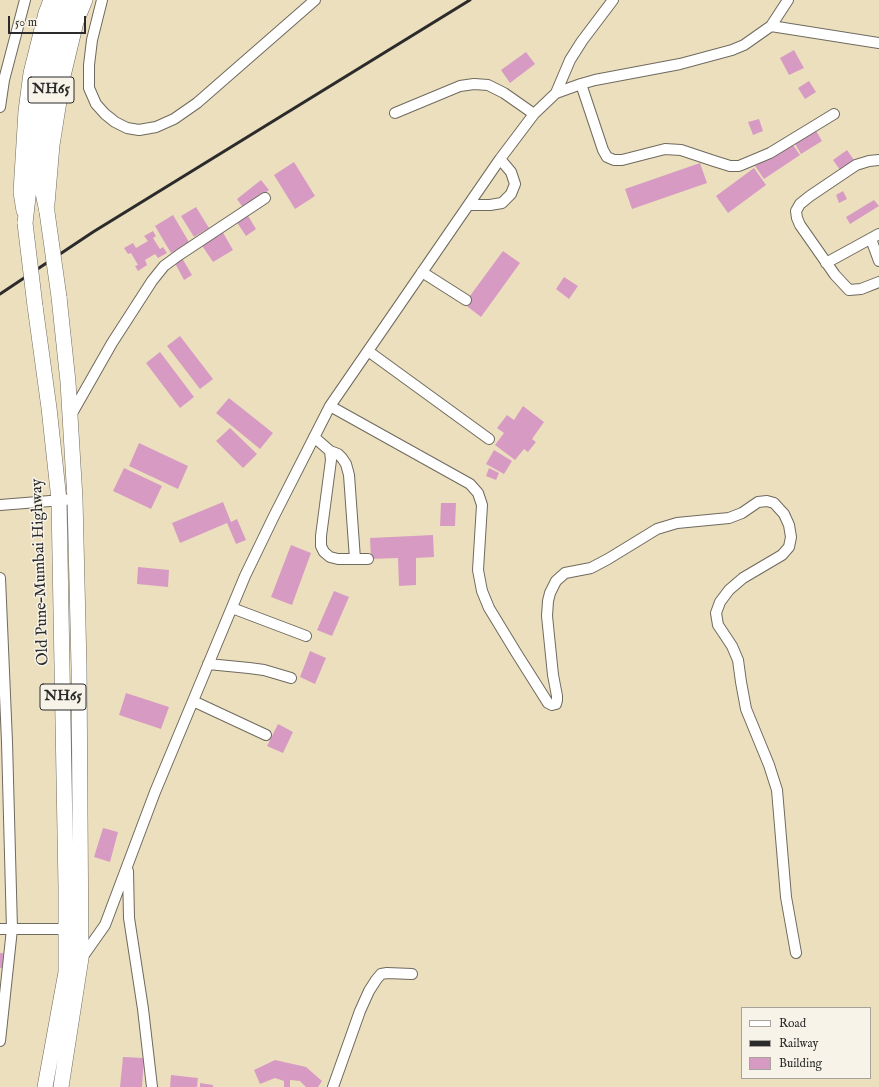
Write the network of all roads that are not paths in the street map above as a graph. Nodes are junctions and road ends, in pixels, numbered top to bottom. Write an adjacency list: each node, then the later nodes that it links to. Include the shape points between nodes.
1 (25, 0): 14 (street, via 4,80)
2 (50, 0): 24 (main road, via 30,73 25,111 20,192)
3 (62, 0): 20 (highway, NH65, via 42,77)
4 (75, 0): 20 (highway, NH65, via 50,91)
5 (86, 0): 23 (main road, via 77,22 64,76 53,145)
6 (102, 0): 7 (street, via 92,40 89,88 96,104 105,114 127,128 139,130 156,127 174,119 197,103)
7 (315, 0)
8 (613, 0): 13 (street, via 570,60)
9 (788, 0): 10 (street)
10 (772, 26): 11 (street); 12 (street, via 732,50 680,64)
11 (879, 43)
12 (581, 84): 13 (street); 17 (street, via 603,150 607,157 614,160 671,149 730,166 739,166 770,153)
13 (556, 94): 16 (street)
14 (0, 107)
15 (395, 113): 16 (street, via 460,86 474,84 488,85 504,93)
16 (534, 114): 18 (street)
17 (834, 114)
18 (500, 159): 22 (street); 22 (street, via 511,172 515,184 511,194 502,203)
19 (879, 160): 27 (street, via 856,165 810,196 796,211 800,225)
20 (35, 183): 23 (highway, NH65); 24 (highway, NH65)
21 (265, 198): 33 (street, via 164,266 112,343)
22 (469, 205): 28 (street)
23 (47, 212): 33 (highway, bridge, via 60,297)
24 (24, 223): 38 (highway, Old Pune–Mumbai Highway / NH65, bridge)
25 (875, 236): 26 (street); 27 (street)
26 (879, 261)
27 (826, 263): 29 (street, via 848,290 861,289)
28 (422, 272): 30 (street); 31 (street)
29 (879, 282)
30 (466, 300)
31 (368, 351): 32 (street); 35 (street)
32 (330, 406): 34 (street); 54 (street, via 470,484 478,493 482,504 478,570 482,591 489,608 517,654 548,703 552,705 556,704 558,696 552,669 547,616 549,597 556,581 565,573 591,568 651,532 677,523 729,518 758,502 767,501 774,503 784,514 791,537 789,547 782,555 743,578 729,590 720,602 716,614 718,625 738,660 746,709 777,790 786,897)
33 (70, 417): 37 (highway, NH65)
34 (314, 437): 36 (street); 43 (street, via 245,576)
35 (490, 439)
36 (330, 451): 41 (street, via 342,458 349,475); 41 (street, via 321,546 330,557)
37 (75, 499): 38 (street); 55 (highway, NH65)
38 (59, 500): 39 (street); 53 (highway, Old Pune–Mumbai Highway / NH65)
39 (0, 505)
40 (368, 558): 41 (street)
41 (355, 559)
42 (0, 578): 48 (street)
43 (232, 608): 44 (street); 45 (street)
44 (306, 636)
45 (208, 664): 46 (street, via 264,670); 47 (street)
46 (290, 678)
47 (193, 702): 49 (street); 50 (street)
48 (3, 706): 52 (street)
49 (266, 735)
50 (128, 864): 55 (street, via 105,925); 61 (street, via 129,918)
51 (0, 929): 52 (street)
52 (12, 929): 53 (street); 58 (street)
53 (66, 929): 56 (highway, Old Pune–Mumbai Highway / NH65)
54 (796, 953)
55 (81, 958): 56 (street); 59 (highway, NH65)
56 (66, 972): 60 (highway, Old Pune–Mumbai Highway / NH65)
57 (412, 974): 62 (street, via 381,974 376,980 358,1017)
58 (0, 1041)
59 (62, 1084)
60 (45, 1087)
61 (152, 1087)
62 (333, 1087)

